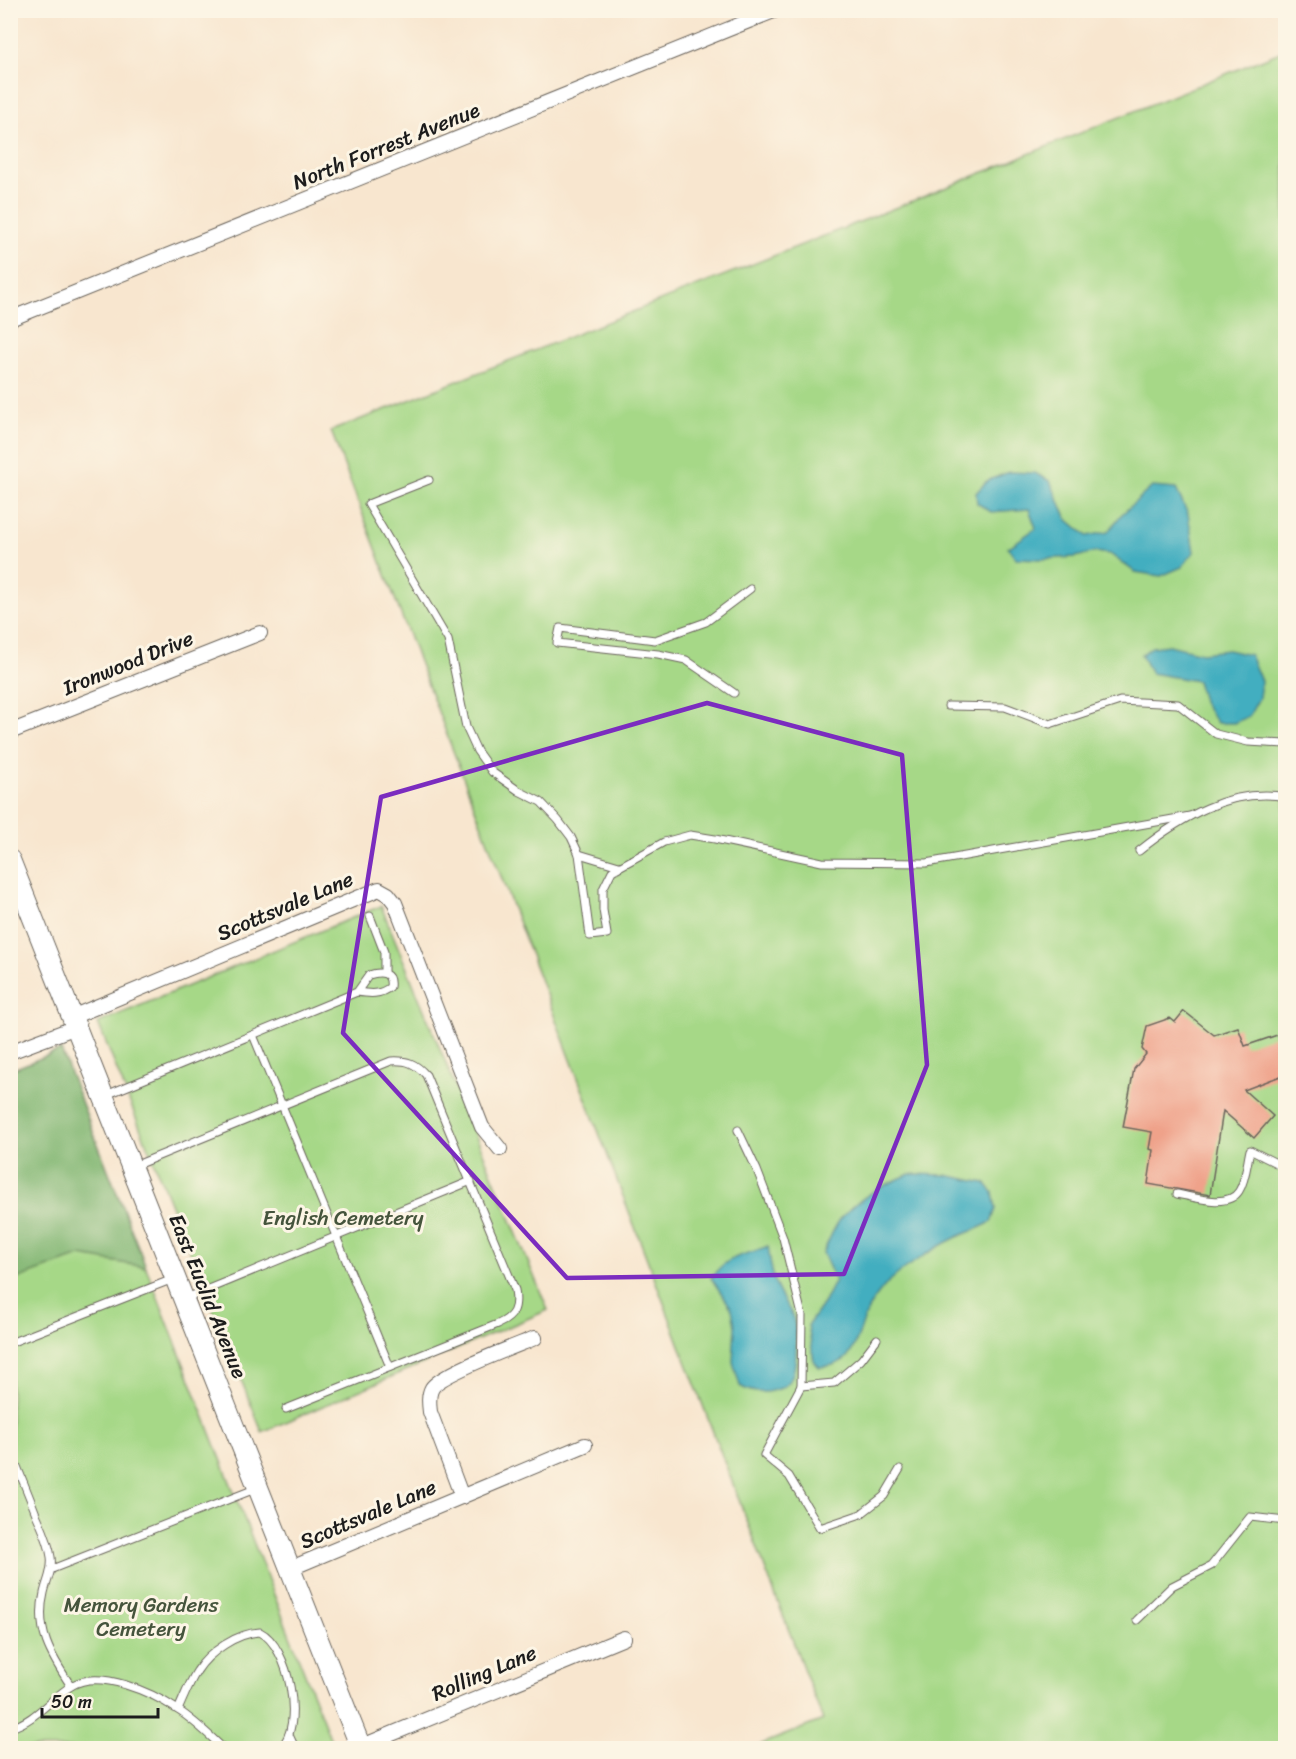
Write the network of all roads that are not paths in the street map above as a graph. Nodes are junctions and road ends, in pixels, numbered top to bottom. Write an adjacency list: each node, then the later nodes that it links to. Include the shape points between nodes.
1 (776, 10): 2 (street, North Forrest Avenue)
2 (10, 320)
3 (429, 480): 13 (lane, via 368,504 448,640 466,727 477,751 492,772 541,802 571,837)
4 (750, 589): 6 (lane, via 706,622 655,640 560,628 557,643 686,660)
5 (260, 633): 8 (street, Ironwood Drive)
6 (734, 693)
7 (948, 706): 9 (lane, via 1005,707 1050,724 1120,701 1178,704 1216,734 1248,742)
8 (10, 732)
9 (1286, 744)
10 (1286, 797): 11 (lane, via 1245,796)
11 (1190, 816): 12 (lane); 15 (lane, via 926,863 822,862 690,835 664,842)
12 (1139, 850)
13 (579, 854): 15 (lane); 15 (lane, via 590,936 607,934 603,889 612,870)
14 (10, 860): 19 (main road, East Euclid Avenue)
15 (619, 866)
16 (370, 916): 17 (lane, via 384,952)
17 (384, 972): 18 (lane, via 369,975); 18 (lane, via 391,981 384,992)
18 (357, 992): 20 (lane)
19 (74, 1022): 21 (street); 22 (main road, East Euclid Avenue); 25 (street, Scottsvale Lane, via 379,889 395,903 483,1127)
20 (253, 1035): 22 (lane); 23 (lane)
21 (10, 1052)
22 (103, 1096): 26 (main road, East Euclid Avenue)
23 (282, 1106): 26 (lane); 28 (lane, via 391,1061 407,1060 426,1075); 30 (lane)
24 (738, 1130): 37 (lane, via 758,1170 783,1238 802,1315)
25 (500, 1149)
26 (132, 1167): 31 (main road, East Euclid Avenue)
27 (1286, 1168): 29 (lane, via 1250,1150 1239,1192 1234,1197 1222,1201)
28 (471, 1181): 30 (lane); 36 (lane, via 515,1290 516,1308 507,1320)
29 (1177, 1194)
30 (336, 1236): 32 (lane); 36 (lane)
31 (175, 1278): 32 (main road, East Euclid Avenue); 35 (lane)
32 (184, 1299): 42 (main road, East Euclid Avenue)
33 (534, 1338): 43 (street, Scottsvale Lane, via 432,1387 430,1412)
34 (877, 1339): 37 (lane, via 861,1360 834,1383)
35 (10, 1343)
36 (390, 1367): 38 (lane)
37 (801, 1386): 41 (lane, via 764,1455 789,1476 820,1528 861,1514 884,1496)
38 (286, 1409)
39 (585, 1445): 43 (street, Scottsvale Lane)
40 (10, 1450): 45 (lane, via 48,1545)
41 (900, 1470)
42 (258, 1488): 45 (lane); 46 (main road, East Euclid Avenue)
43 (462, 1497): 46 (street, Scottsvale Lane)
44 (1286, 1521): 47 (lane, via 1251,1517 1211,1566 1172,1586)
45 (52, 1569): 49 (lane, via 42,1599 41,1626 50,1652)
46 (289, 1569): 53 (main road, East Euclid Avenue)
47 (1137, 1620)
48 (624, 1638): 53 (street, Rolling Lane)
49 (71, 1686): 50 (lane, via 91,1680 123,1684); 51 (lane, via 36,1714)
50 (178, 1710): 52 (lane, via 205,1661 245,1634 260,1632 277,1647 288,1676); 54 (lane)
51 (10, 1728)
52 (290, 1735): 55 (lane); 56 (lane)
53 (360, 1748)
54 (223, 1749)
55 (280, 1749)
56 (295, 1749)

